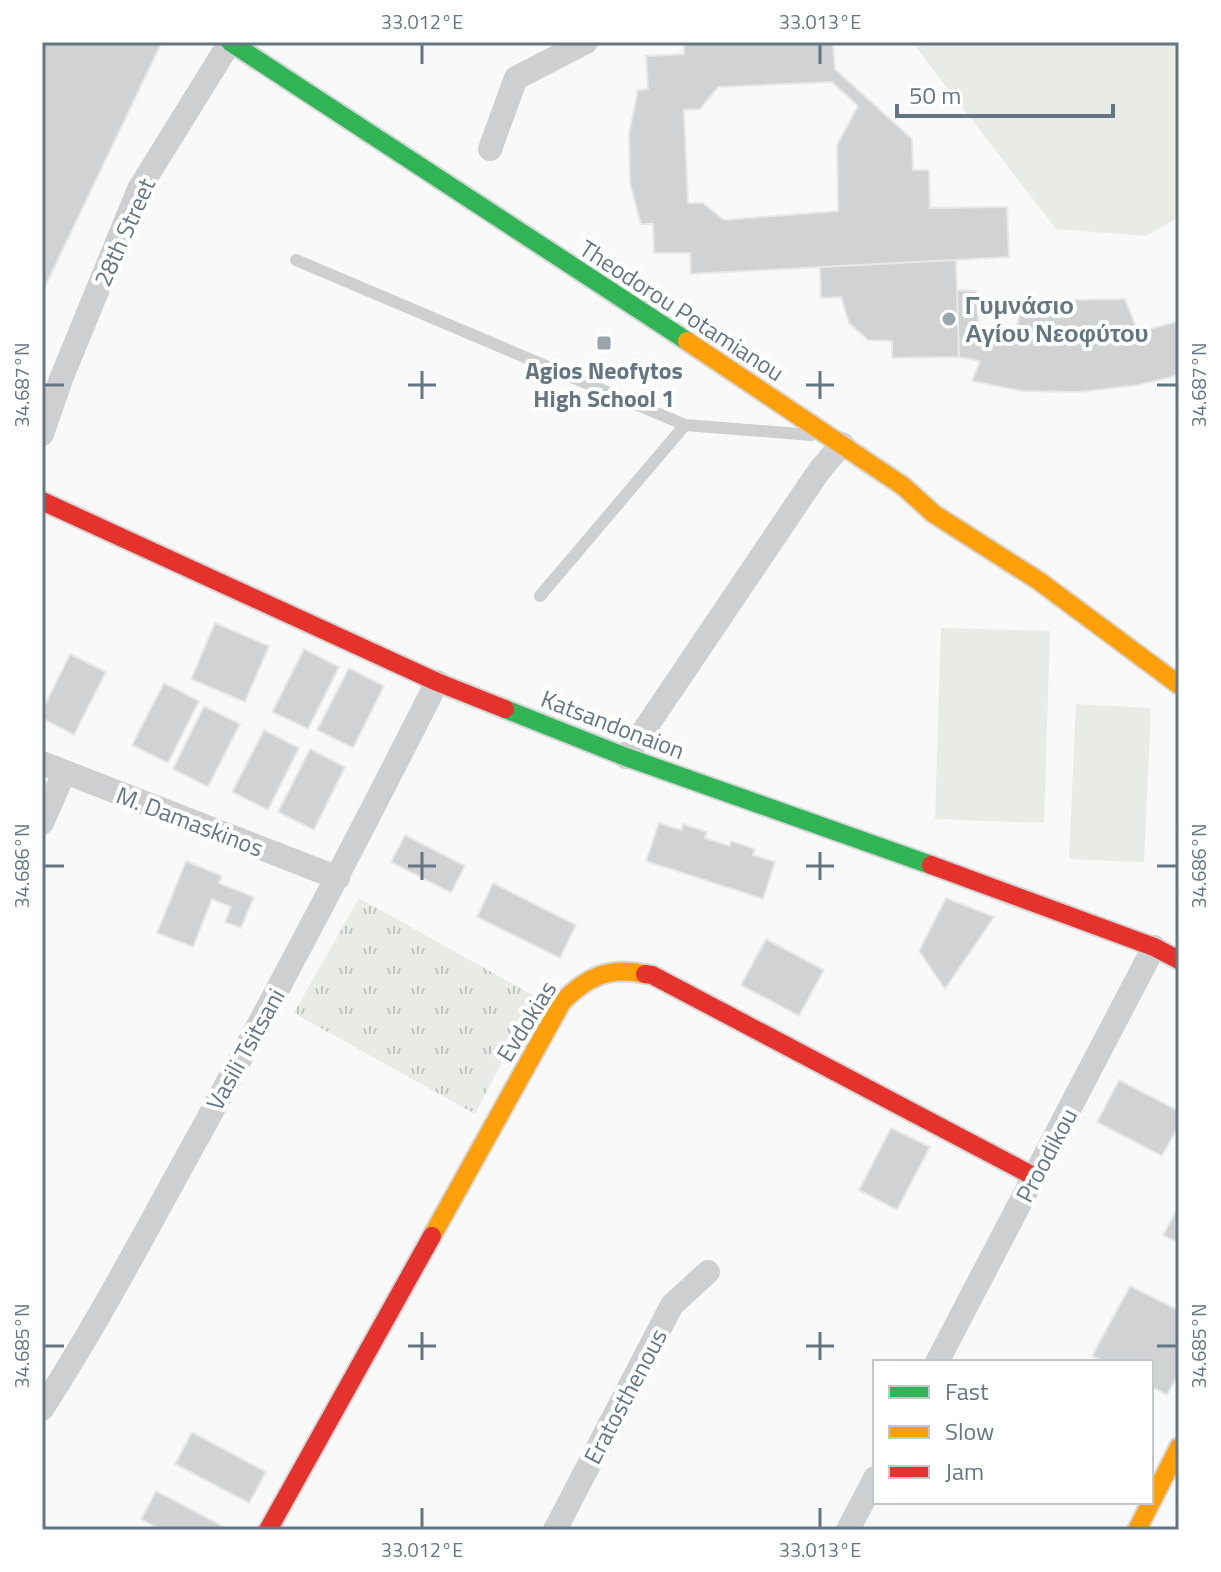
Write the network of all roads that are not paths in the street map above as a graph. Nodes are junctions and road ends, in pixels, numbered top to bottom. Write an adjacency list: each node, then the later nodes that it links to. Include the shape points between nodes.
1 (230, 42): 6 (street, 28th Street, via 139,189); 7 (street, Theodorou Potamianou)
2 (586, 42): 3 (street, via 516,78)
3 (490, 149)
4 (296, 260): 5 (lane)
5 (685, 425): 7 (lane); 9 (lane)
6 (42, 434)
7 (837, 440): 11 (street, Theodorou Potamianou); 12 (street)
8 (42, 501): 10 (street, Katsandonaion)
9 (540, 596)
10 (437, 682): 12 (street, Katsandonaion); 15 (street, Vasili Tsitsani)
11 (1179, 685)
12 (626, 757): 16 (street, Katsandonaion)
13 (53, 768): 14 (street); 15 (street, M. Damaskinos)
14 (42, 823)
15 (338, 878): 21 (street, Vasili Tsitsani, via 86,1341)
16 (1154, 947): 17 (street, Katsandonaion); 18 (street, Proodikou)
17 (1179, 960)
18 (1035, 1177): 20 (street, Proodikou); 26 (street, Evdokias, via 652,975 627,969 580,981 562,1002)
19 (708, 1272): 27 (street, Eratosthenous, via 672,1305)
20 (938, 1360)
21 (42, 1409)
22 (1179, 1447): 24 (street)
23 (873, 1482): 28 (street)
24 (1153, 1498)
25 (1150, 1504): 29 (street)
26 (268, 1530)
27 (555, 1530)
28 (848, 1530)
29 (1137, 1530)

